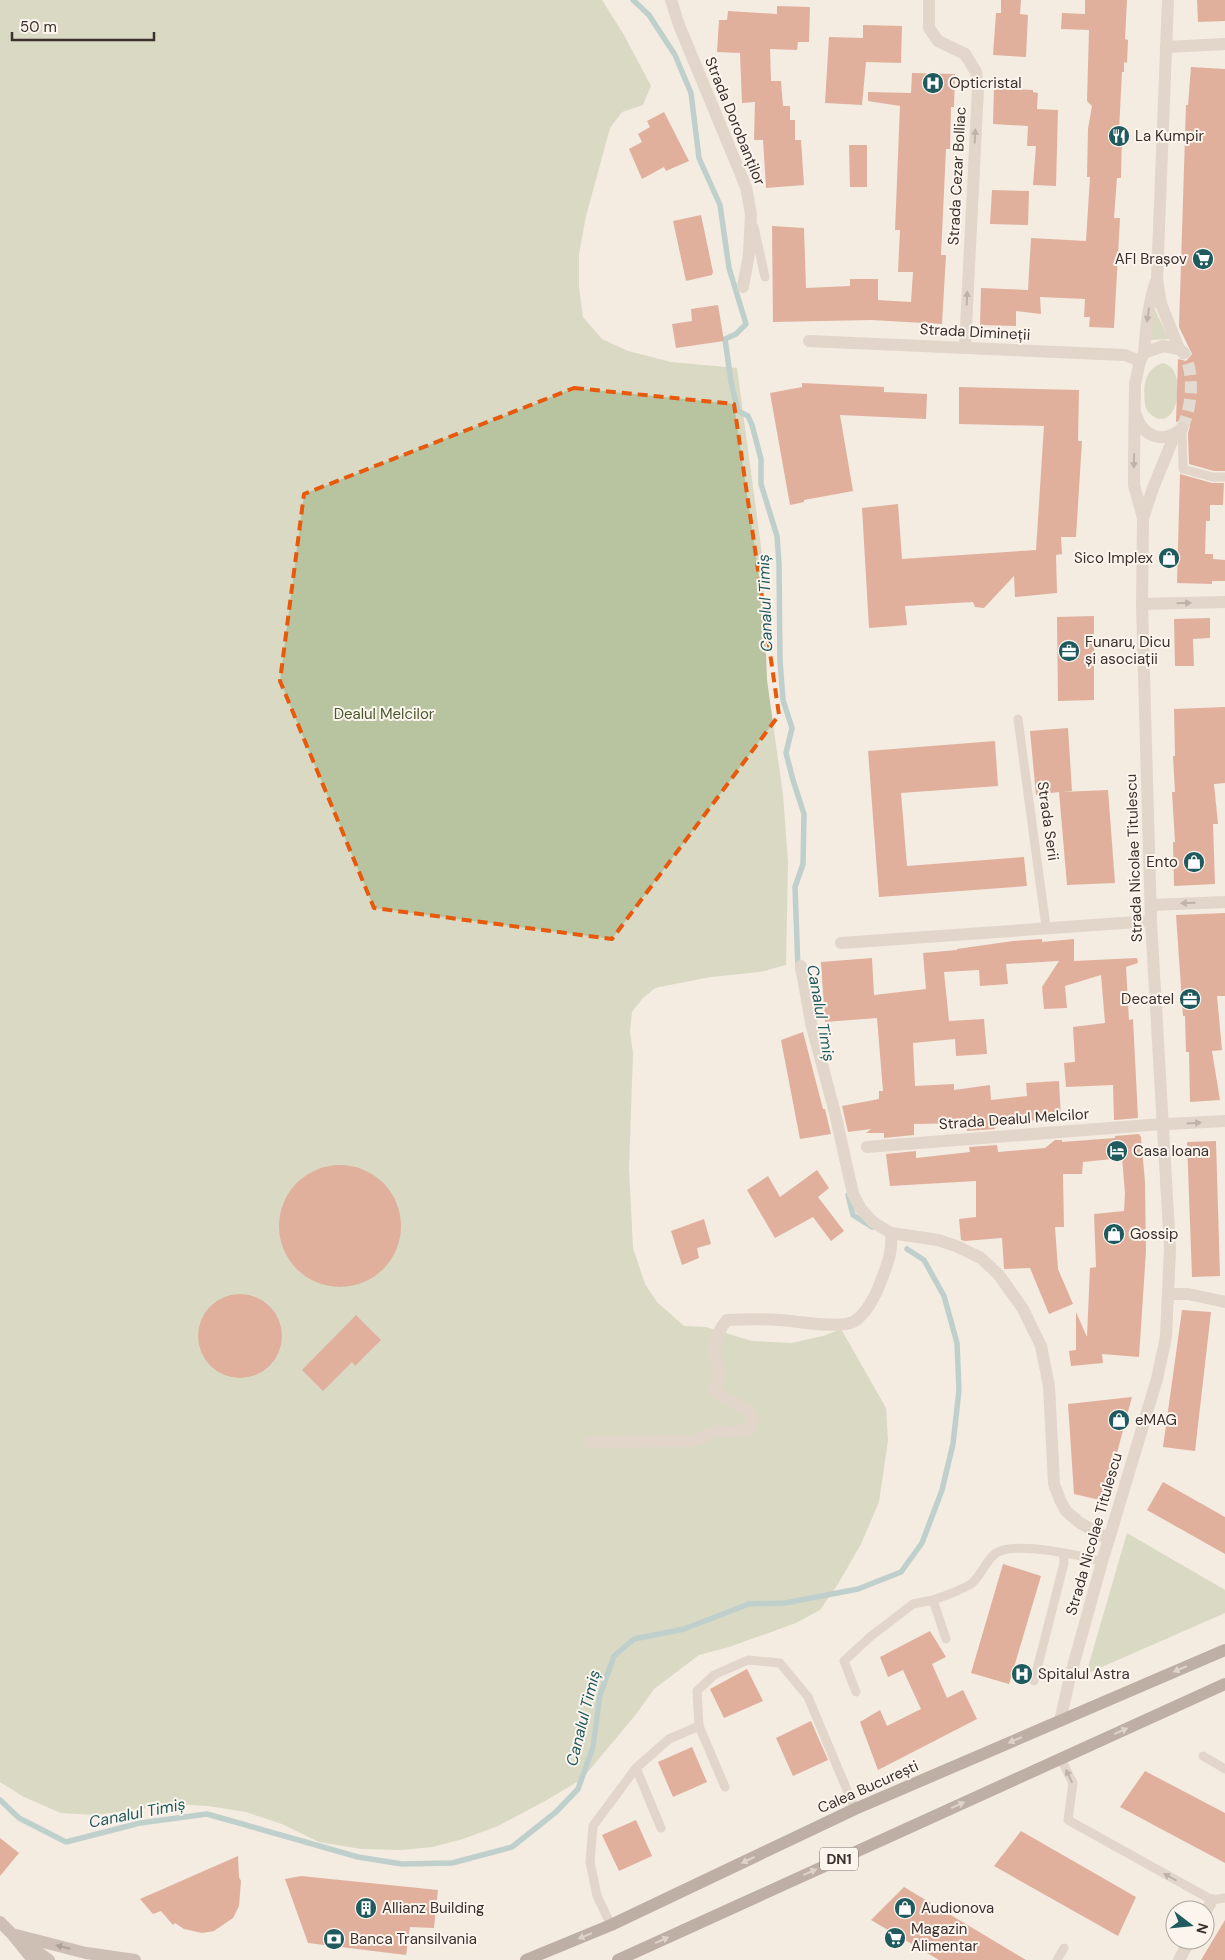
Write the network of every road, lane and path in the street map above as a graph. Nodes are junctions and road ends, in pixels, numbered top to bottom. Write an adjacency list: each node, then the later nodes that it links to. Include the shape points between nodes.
1 (671, 0): 6 (street, Strada Dorobanților, via 746,187)
2 (929, 0): 11 (street, Strada Cezar Bolliac, one-way to 2, via 978,88 976,72 965,54 938,41 929,28)
3 (1168, 0): 5 (street, Strada Nicolae Titulescu)
4 (1225, 44): 5 (street)
5 (1166, 47): 8 (street, Strada Nicolae Titulescu)
6 (751, 214): 7 (lane); 9 (street, Strada Dorobanților)
7 (765, 277)
8 (1157, 279): 12 (street, Strada Nicolae Titulescu, one-way to 12, via 1150,300); 12 (street, Strada Nicolae Titulescu, via 1161,304 1182,351 1163,346)
9 (743, 287)
10 (809, 341): 11 (street, Strada Dimineții)
11 (965, 347): 12 (street, Strada Dimineții)
12 (1142, 357): 13 (street, Strada Nicolae Titulescu, via 1136,377)
13 (1135, 412): 14 (street, via 1139,425 1155,437 1169,437); 16 (street, Strada Nicolae Titulescu, one-way to 16, via 1134,485)
14 (1179, 431): 15 (lane, via 1183,469); 16 (street, Strada Nicolae Titulescu)
15 (1225, 477)
16 (1143, 518): 18 (street, Strada Nicolae Titulescu)
17 (1225, 602): 18 (street, one-way to 17)
18 (1142, 604): 21 (street, Strada Nicolae Titulescu)
19 (1018, 720): 23 (lane, Strada Serii)
20 (1225, 902): 21 (street, one-way to 21)
21 (1151, 905): 22 (street, Strada Nicolae Titulescu)
22 (1151, 921): 23 (street); 27 (street, Strada Nicolae Titulescu)
23 (1046, 927): 24 (street)
24 (841, 943)
25 (801, 966): 29 (street, via 811,1023 853,1194 873,1222)
26 (1225, 1121): 27 (street, Strada Dealul Melcilor, one-way to 26)
27 (1164, 1124): 28 (street, Strada Dealul Melcilor); 30 (street, Strada Nicolae Titulescu)
28 (867, 1147)
29 (891, 1234): 32 (street, via 892,1247 876,1294 853,1322 839,1325 741,1319 727,1320 723,1325 715,1342 714,1360 720,1373 714,1389 720,1396 747,1409 752,1418 748,1430 715,1431 694,1441); 33 (street, via 938,1240 956,1246 981,1258 999,1275 1023,1309 1041,1346 1049,1386 1054,1484 1060,1500 1066,1511 1080,1523)
30 (1170, 1294): 31 (street, via 1188,1294); 33 (street, Strada Nicolae Titulescu, via 1158,1379)
31 (1225, 1302)
32 (590, 1442)
33 (1109, 1539): 35 (street, Strada Nicolae Titulescu)
34 (1063, 1553): 35 (lane); 36 (lane, via 1010,1549 996,1554 972,1584); 39 (lane, via 1064,1563)
35 (1102, 1562): 42 (street, Strada Nicolae Titulescu)
36 (933, 1600): 37 (lane); 41 (lane, via 913,1604 844,1661)
37 (946, 1639)
38 (1225, 1650): 42 (main road, Calea București / DN1, one-way to 42)
39 (1034, 1681)
40 (1225, 1684): 45 (main road, DN1, one-way to 40)
41 (856, 1692)
42 (1060, 1721): 49 (main road, Calea București / DN1, one-way to 49)
43 (699, 1726): 46 (lane, via 668,1739); 48 (lane); 49 (lane, via 697,1691 714,1675 748,1660 780,1663 808,1697)
44 (1203, 1756): 47 (lane)
45 (1061, 1759): 51 (lane, one-way to 45, via 1068,1820 1073,1783); 60 (main road, DN1, one-way to 45)
46 (636, 1768): 50 (lane); 53 (lane, via 593,1826 590,1862 597,1896)
47 (1225, 1769)
48 (725, 1787)
49 (855, 1809): 53 (main road, Calea București / DN1, one-way to 53)
50 (662, 1828)
51 (1219, 1899)
52 (0, 1922): 54 (main road)
53 (611, 1925): 59 (main road, Calea București / DN1, one-way to 59)
54 (12, 1934): 56 (main road); 57 (main road); 58 (main road, one-way to 54, via 86,1953)
55 (1064, 1948): 61 (lane)
56 (34, 1960)
57 (50, 1960)
58 (135, 1960)
59 (526, 1960)
60 (618, 1960)
61 (1057, 1960)

